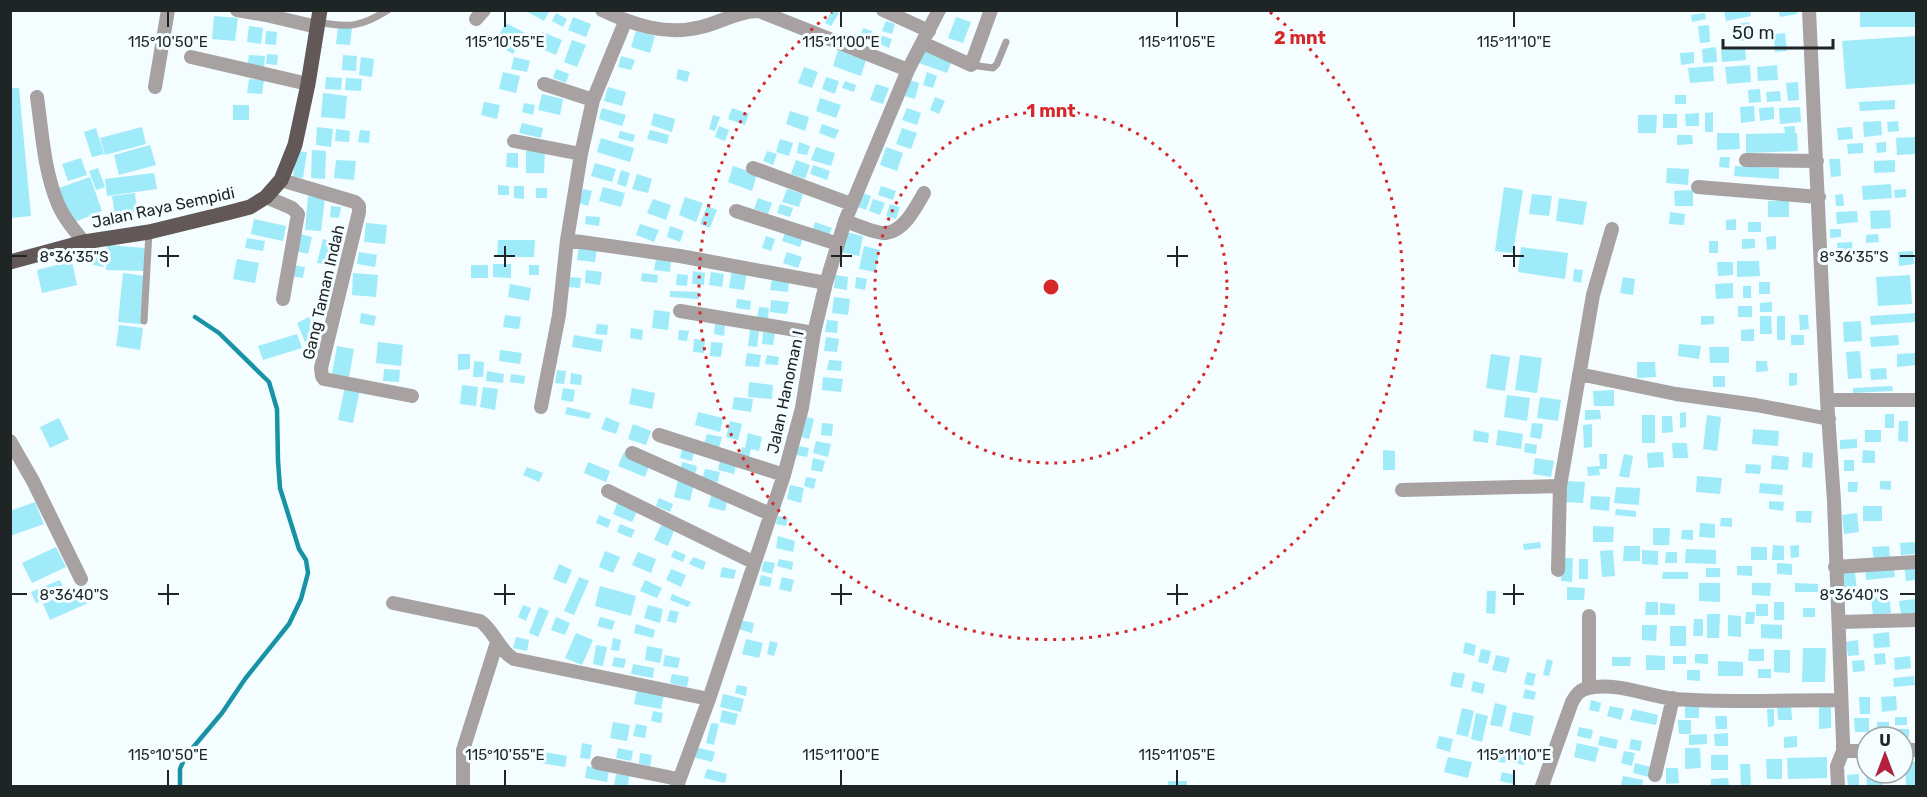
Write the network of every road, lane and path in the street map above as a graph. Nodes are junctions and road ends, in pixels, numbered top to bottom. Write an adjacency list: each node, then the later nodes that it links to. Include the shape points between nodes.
1 (168, 10): 18 (street)
2 (237, 10): 9 (street)
3 (388, 10): 9 (lane, via 356,24)
4 (602, 10): 10 (street)
5 (883, 10): 11 (street)
6 (939, 10): 11 (street, Jalan Hanoman I)
7 (991, 10): 14 (street)
8 (1809, 10): 24 (street)
9 (318, 20): 16 (main road, Jalan Raya Sempidi)
10 (625, 22): 15 (street, via 685,30 759,11); 20 (street)
11 (926, 37): 14 (street); 15 (street, Jalan Hanoman I)
12 (1006, 42): 14 (lane, via 993,68)
13 (191, 57): 16 (street)
14 (971, 65)
15 (908, 70): 31 (street, Jalan Hanoman I)
16 (308, 84): 26 (main road, Jalan Raya Sempidi, via 295,145)
17 (544, 84): 20 (street)
18 (155, 87)
19 (38, 97): 37 (street, via 48,171 57,203)
20 (594, 100): 22 (street)
21 (514, 141): 22 (street)
22 (581, 154): 36 (street)
23 (1746, 160): 24 (street)
24 (1817, 161): 29 (street)
25 (753, 168): 31 (street)
26 (281, 180): 30 (main road, Jalan Raya Sempidi); 46 (street, Gang Taman Indah, via 359,206 321,368 324,380)
27 (1698, 187): 29 (street)
28 (924, 193): 33 (street, via 909,216 890,232)
29 (1819, 197): 47 (street)
30 (266, 198): 35 (main road, Jalan Raya Sempidi, via 250,207); 41 (street, via 298,214)
31 (851, 204): 33 (street, Jalan Hanoman I)
32 (736, 211): 38 (street)
33 (845, 221): 38 (street, Jalan Hanoman I)
34 (1611, 229): 45 (street, via 1593,295)
35 (149, 232): 37 (main road, Jalan Raya Sempidi); 43 (lane)
36 (567, 240): 40 (street); 49 (street, via 559,315)
37 (84, 243): 39 (main road, Jalan Raya Sempidi)
38 (838, 244): 40 (street, Jalan Hanoman I)
39 (10, 262)
40 (826, 283): 44 (street, Jalan Hanoman I)
41 (283, 299)
42 (680, 311): 44 (street)
43 (144, 321)
44 (814, 333): 54 (street, Jalan Hanoman I, via 802,408)
45 (1579, 374): 50 (street); 55 (street)
46 (412, 396)
47 (1827, 400): 48 (street); 50 (street)
48 (1917, 400)
49 (541, 407)
50 (1829, 419): 61 (street)
51 (659, 435): 54 (street)
52 (10, 441): 63 (street)
53 (632, 453): 58 (street)
54 (784, 475): 58 (street, Jalan Hanoman I)
55 (1560, 486): 56 (street); 62 (street)
56 (1402, 490)
57 (609, 491): 59 (street)
58 (771, 514): 59 (street, Jalan Hanoman I)
59 (753, 562): 71 (street, Jalan Hanoman I)
60 (1917, 562): 61 (street)
61 (1835, 567): 67 (street)
62 (1558, 570)
63 (81, 579)
64 (393, 603): 68 (street, via 475,619 485,624)
65 (1589, 616): 69 (street)
66 (1917, 620): 67 (street)
67 (1839, 622): 72 (street)
68 (497, 642): 71 (street, via 514,659); 78 (street, via 463,750)
69 (1589, 687): 70 (street); 79 (street, via 1580,690 1572,702)
70 (1673, 698): 72 (street); 76 (street)
71 (709, 699): 77 (street, Jalan Hanoman I)
72 (1841, 700): 73 (street)
73 (1843, 751): 74 (street); 80 (street, via 1837,766)
74 (1855, 751)
75 (598, 764): 77 (street)
76 (1655, 775)
77 (677, 783)
78 (463, 786)
79 (1542, 786)
80 (1838, 786)

